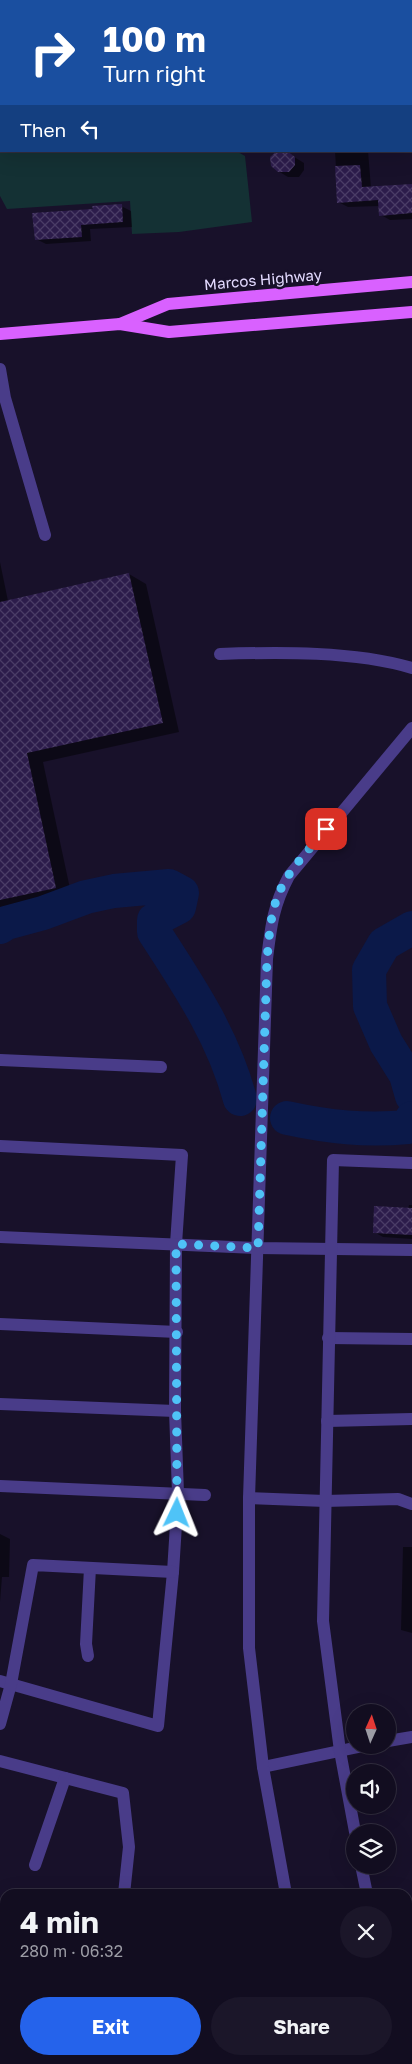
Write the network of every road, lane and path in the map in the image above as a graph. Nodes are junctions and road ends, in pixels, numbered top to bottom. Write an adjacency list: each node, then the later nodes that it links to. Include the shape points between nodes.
1 (412, 282): 3 (main road, Marcos Highway, via 168,304)
2 (412, 312): 3 (main road, Marcos Highway, via 169,332)
3 (120, 324): 4 (main road, Marcos Highway)
4 (0, 334)
5 (0, 368): 6 (street, via 5,398)
6 (45, 535)
7 (220, 654): 8 (street, via 299,654 381,661)
8 (412, 668)
9 (412, 728): 16 (street, via 303,858 277,898 267,959)
10 (0, 1060): 11 (street)
11 (161, 1067)
12 (0, 1146): 15 (street, via 182,1154)
13 (412, 1163): 17 (street, via 333,1160)
14 (0, 1237): 15 (street)
15 (176, 1244): 16 (street); 20 (street)
16 (258, 1248): 17 (street); 30 (street)
17 (330, 1249): 18 (street); 21 (street)
18 (412, 1250)
19 (0, 1324): 20 (street)
20 (177, 1332): 24 (street)
21 (328, 1338): 22 (street); 26 (street)
22 (412, 1339)
23 (0, 1404): 24 (street)
24 (175, 1412): 28 (street)
25 (412, 1419): 26 (street)
26 (327, 1421): 31 (street)
27 (0, 1486): 28 (street)
28 (178, 1493): 29 (street); 34 (street)
29 (205, 1495)
30 (249, 1498): 31 (street); 43 (street, via 249,1648)
31 (325, 1501): 32 (street, via 398,1499); 41 (street, via 323,1621)
32 (412, 1504)
33 (90, 1568): 34 (street); 35 (street); 36 (street, via 33,1565)
34 (173, 1572): 36 (street, via 158,1726)
35 (88, 1656)
36 (6, 1682): 37 (street)
37 (0, 1724)
38 (412, 1736): 39 (street)
39 (396, 1739)
40 (346, 1749): 41 (street)
41 (340, 1750): 43 (street); 45 (street)
42 (0, 1761): 44 (street)
43 (263, 1767): 49 (street)
44 (65, 1778): 46 (street); 48 (street, via 123,1793 129,1847)
45 (354, 1824)
46 (35, 1865)
47 (363, 1874): 50 (street)
48 (125, 1889)
49 (285, 1889)
50 (366, 1889)

